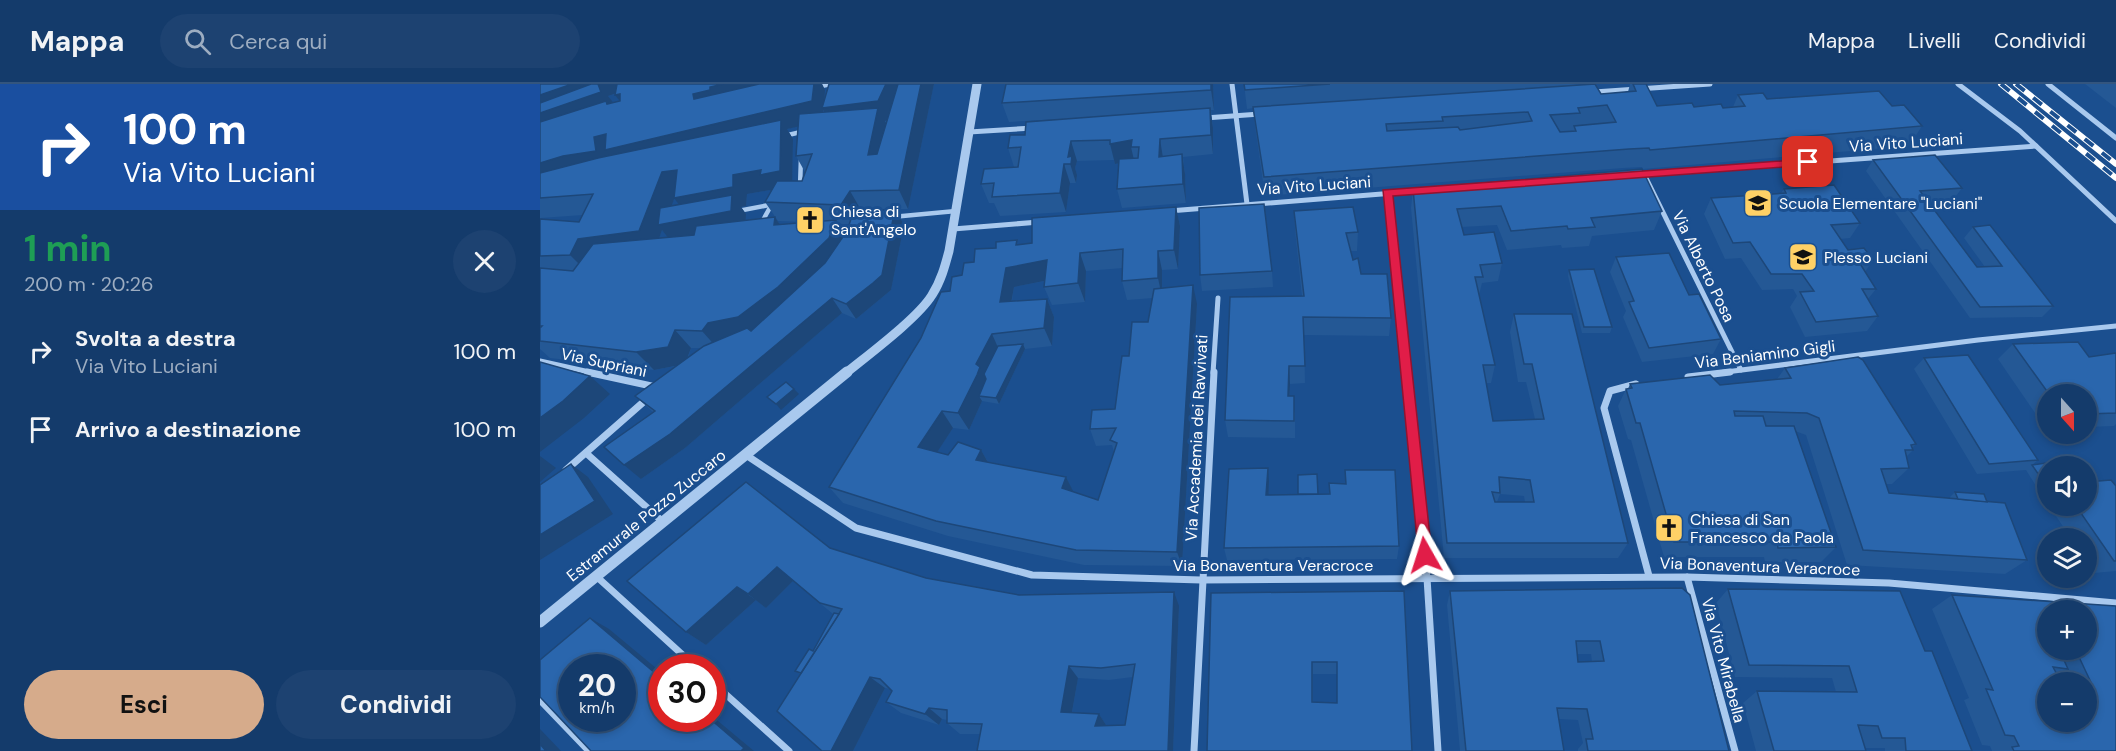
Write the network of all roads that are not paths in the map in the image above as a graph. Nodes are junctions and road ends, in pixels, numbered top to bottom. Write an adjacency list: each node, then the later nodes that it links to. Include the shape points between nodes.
1 (834, 84): 2 (street, via 808,91); 9 (street)
2 (843, 84)
3 (977, 84): 16 (street, Estramurale Pozzo Zuccaro)
4 (1232, 84): 11 (street)
5 (1710, 84): 8 (street)
6 (1958, 84): 20 (street)
7 (2048, 84): 18 (street)
8 (1591, 92)
9 (834, 93)
10 (1272, 114): 11 (street)
11 (1236, 116): 12 (street); 28 (street)
12 (1201, 118)
13 (1038, 128): 16 (street)
14 (813, 131): 15 (street)
15 (802, 132): 17 (street); 19 (street)
16 (969, 132): 31 (street, Estramurale Pozzo Zuccaro)
17 (780, 137)
18 (2116, 138)
19 (801, 144)
20 (2036, 146): 22 (street, Via Vito Luciani); 35 (street)
21 (801, 156): 25 (street)
22 (1644, 174): 23 (street, Via Vito Luciani); 41 (street, Via Alberto Posa)
23 (1632, 175)
24 (1422, 190): 26 (street, Via Vito Luciani)
25 (799, 191)
26 (1387, 193): 28 (street, Via Vito Luciani); 51 (street)
27 (782, 196): 29 (street)
28 (1247, 204): 30 (street, Via Vito Luciani)
29 (769, 205): 32 (street); 37 (street)
30 (1165, 211)
31 (956, 212): 33 (street); 36 (street, Estramurale Pozzo Zuccaro)
32 (726, 213)
33 (889, 217)
34 (1047, 221): 36 (street)
35 (2116, 221)
36 (953, 229): 45 (street, Estramurale Pozzo Zuccaro, via 941,278 931,297 838,381)
37 (758, 233)
38 (1218, 298): 52 (street, Via Accademia dei Ravvivati)
39 (2116, 326): 41 (street, Via Beniamino Gigli)
40 (540, 361): 44 (street, Via Supriani, via 663,388 637,406)
41 (1741, 370): 42 (street, Via Beniamino Gigli)
42 (1684, 378)
43 (1640, 383): 49 (street, via 1610,391 1604,408)
44 (586, 453): 46 (street); 47 (street)
45 (746, 455): 47 (street, Estramurale Pozzo Zuccaro); 52 (street, Via Bonaventura Veracroce, via 856,528 1032,575)
46 (560, 475)
47 (662, 521): 48 (street, Estramurale Pozzo Zuccaro)
48 (596, 576): 56 (street, Estramurale Pozzo Zuccaro); 57 (street)
49 (1649, 576): 50 (street, Via Bonaventura Veracroce); 51 (street, Via Bonaventura Veracroce)
50 (1687, 577): 53 (street, Via Bonaventura Veracroce); 64 (street, Via Vito Mirabella)
51 (1427, 578): 52 (street, Via Bonaventura Veracroce); 63 (street)
52 (1201, 580): 62 (street, Via Accademia dei Ravvivati)
53 (1889, 584): 54 (street); 55 (street, Via Bonaventura Veracroce)
54 (1894, 594)
55 (2116, 603)
56 (540, 622)
57 (682, 654)
58 (726, 695): 60 (street)
59 (540, 700): 61 (street)
60 (785, 750)
61 (589, 751)
62 (1194, 751)
63 (1438, 751)
64 (1735, 751)

